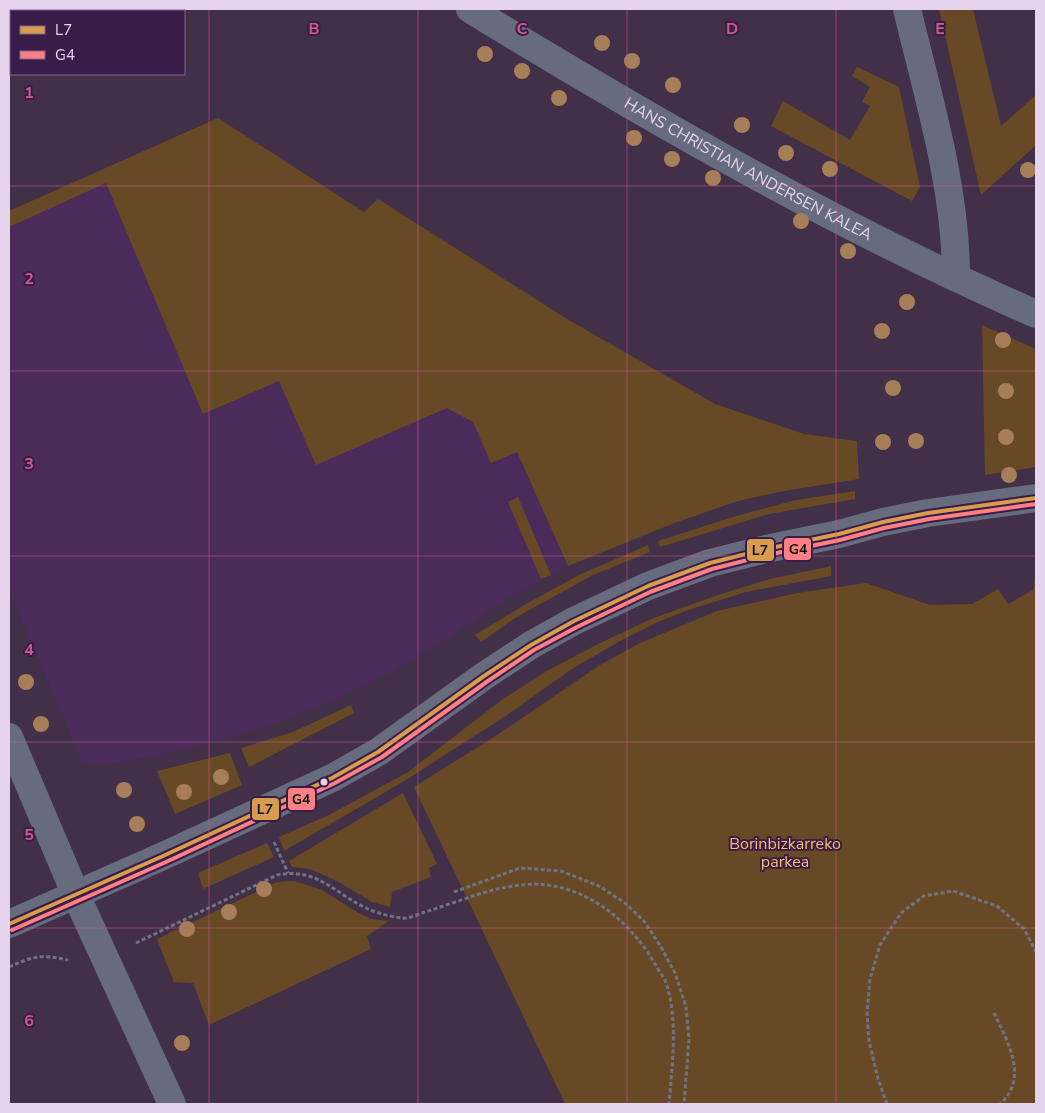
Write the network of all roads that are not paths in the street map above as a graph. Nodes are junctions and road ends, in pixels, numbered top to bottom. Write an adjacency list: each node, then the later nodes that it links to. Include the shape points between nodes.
1 (470, 9): 3 (street, HANS CHRISTIAN ANDERSEN KALEA, via 700,146 826,214)
2 (907, 9): 3 (street, via 948,184 956,245)
3 (956, 277): 4 (street, HANS CHRISTIAN ANDERSEN KALEA)
4 (1036, 314)
5 (1036, 498): 7 (street, via 928,512 883,522 710,564 648,586 531,645 378,752 332,778)
6 (9, 737): 7 (street)
7 (76, 895): 8 (street); 9 (street)
8 (9, 924)
9 (172, 1104)

